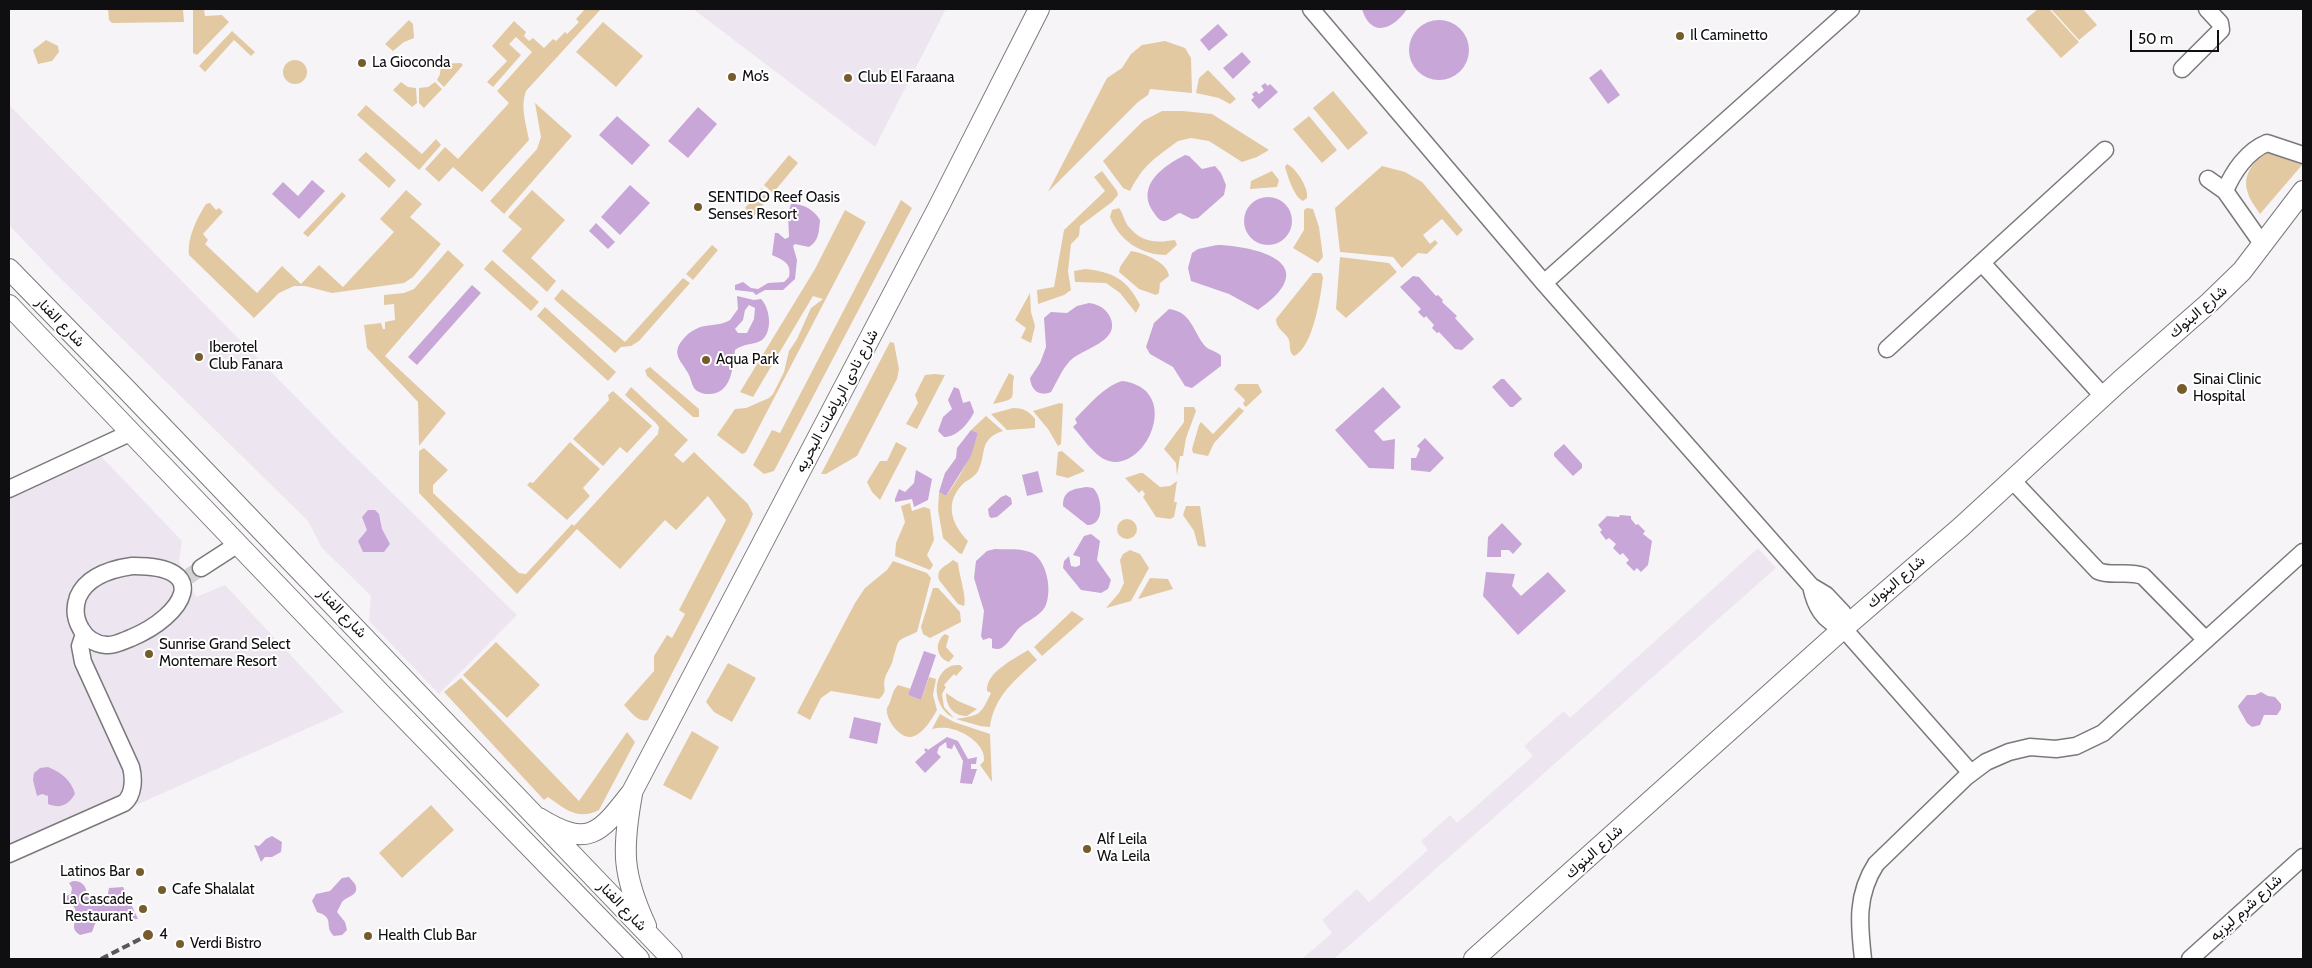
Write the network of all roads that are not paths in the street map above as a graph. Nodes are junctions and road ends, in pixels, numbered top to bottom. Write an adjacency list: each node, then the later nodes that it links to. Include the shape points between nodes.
1 (1039, 9): 28 (main road, شارع نادى الرياضات البحريه, via 940,206)
2 (1311, 9): 14 (street)
3 (1851, 9): 14 (street)
4 (2206, 9): 5 (street, via 2220,23 2221,30)
5 (2182, 69)
6 (2104, 150): 12 (street)
7 (2303, 154): 9 (street, via 2267,143 2257,147 2232,175)
8 (2208, 179): 9 (street)
9 (2225, 191): 11 (street)
10 (2303, 191): 11 (main road, شارع البنوك)
11 (2263, 245): 17 (main road, شارع البنوك, via 2210,302)
12 (1982, 263): 16 (street); 17 (street)
13 (9, 269): 29 (main road, شارع الفنار)
14 (1544, 283): 24 (street, via 1811,586 1826,595 1844,614)
15 (9, 305): 18 (main road, شارع الفنار)
16 (1887, 349)
17 (2103, 396): 19 (main road, شارع البنوك)
18 (132, 432): 20 (street); 21 (main road, شارع الفنار)
19 (2012, 480): 24 (main road, شارع البنوك); 26 (street, via 2098,571 2143,576)
20 (9, 489)
21 (238, 544): 23 (street); 33 (main road, شارع الفنار)
22 (2303, 552): 26 (street)
23 (190, 576): 25 (street, via 178,605 151,629 112,645 100,644); 25 (street, via 145,566 118,568 94,578 80,592 76,602 75,613)
24 (1843, 628): 27 (street); 35 (main road, شارع البنوك)
25 (84, 634): 30 (street, via 80,646 83,662 131,766 130,796 124,803)
26 (2206, 640): 27 (street, via 2096,737 2066,748 2020,749 1992,759)
27 (1971, 772): 36 (street, via 1871,872 1859,911)
28 (632, 792): 29 (main road, شارع نادى الرياضات البحريه, via 604,827 590,834 565,833); 32 (main road, شارع نادى الرياضات البحريه, via 625,837 625,863)
29 (539, 818): 32 (main road, شارع الفنار)
30 (9, 854)
31 (2303, 857): 37 (street, شارع شرم ليزيه)
32 (651, 937): 34 (main road, شارع الفنار)
33 (639, 959)
34 (672, 959)
35 (1474, 959)
36 (1863, 959)
37 (2190, 959)

